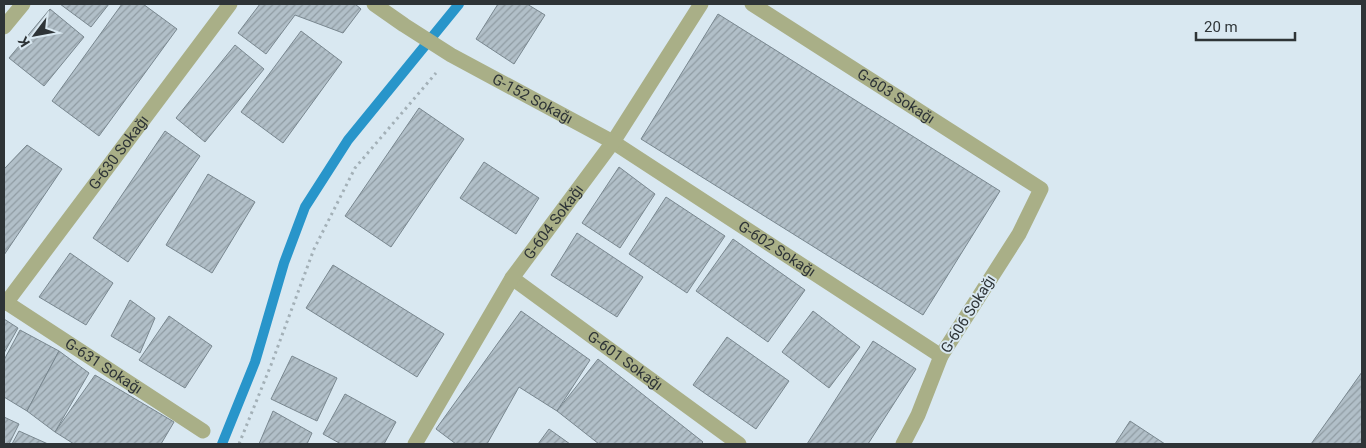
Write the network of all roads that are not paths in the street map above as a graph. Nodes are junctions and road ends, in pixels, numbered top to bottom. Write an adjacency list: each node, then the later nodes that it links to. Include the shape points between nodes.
1 (23, 4): 6 (street)
2 (230, 4): 10 (street, G-630 Sokağı)
3 (374, 4): 7 (street, G-152 Sokağı, via 452,55)
4 (701, 4): 7 (street, G-604 Sokağı)
5 (752, 4): 8 (street, G-603 Sokağı)
6 (4, 27)
7 (613, 142): 9 (street, G-604 Sokağı); 11 (street, G-602 Sokağı)
8 (1041, 189): 11 (street, G-606 Sokağı, via 1019,234)
9 (512, 278): 13 (street, G-604 Sokağı); 14 (street, G-601 Sokağı)
10 (5, 302): 12 (street, G-631 Sokağı)
11 (941, 356): 15 (street, G-606 Sokağı)
12 (203, 430)
13 (415, 444)
14 (739, 444)
15 (903, 444)

